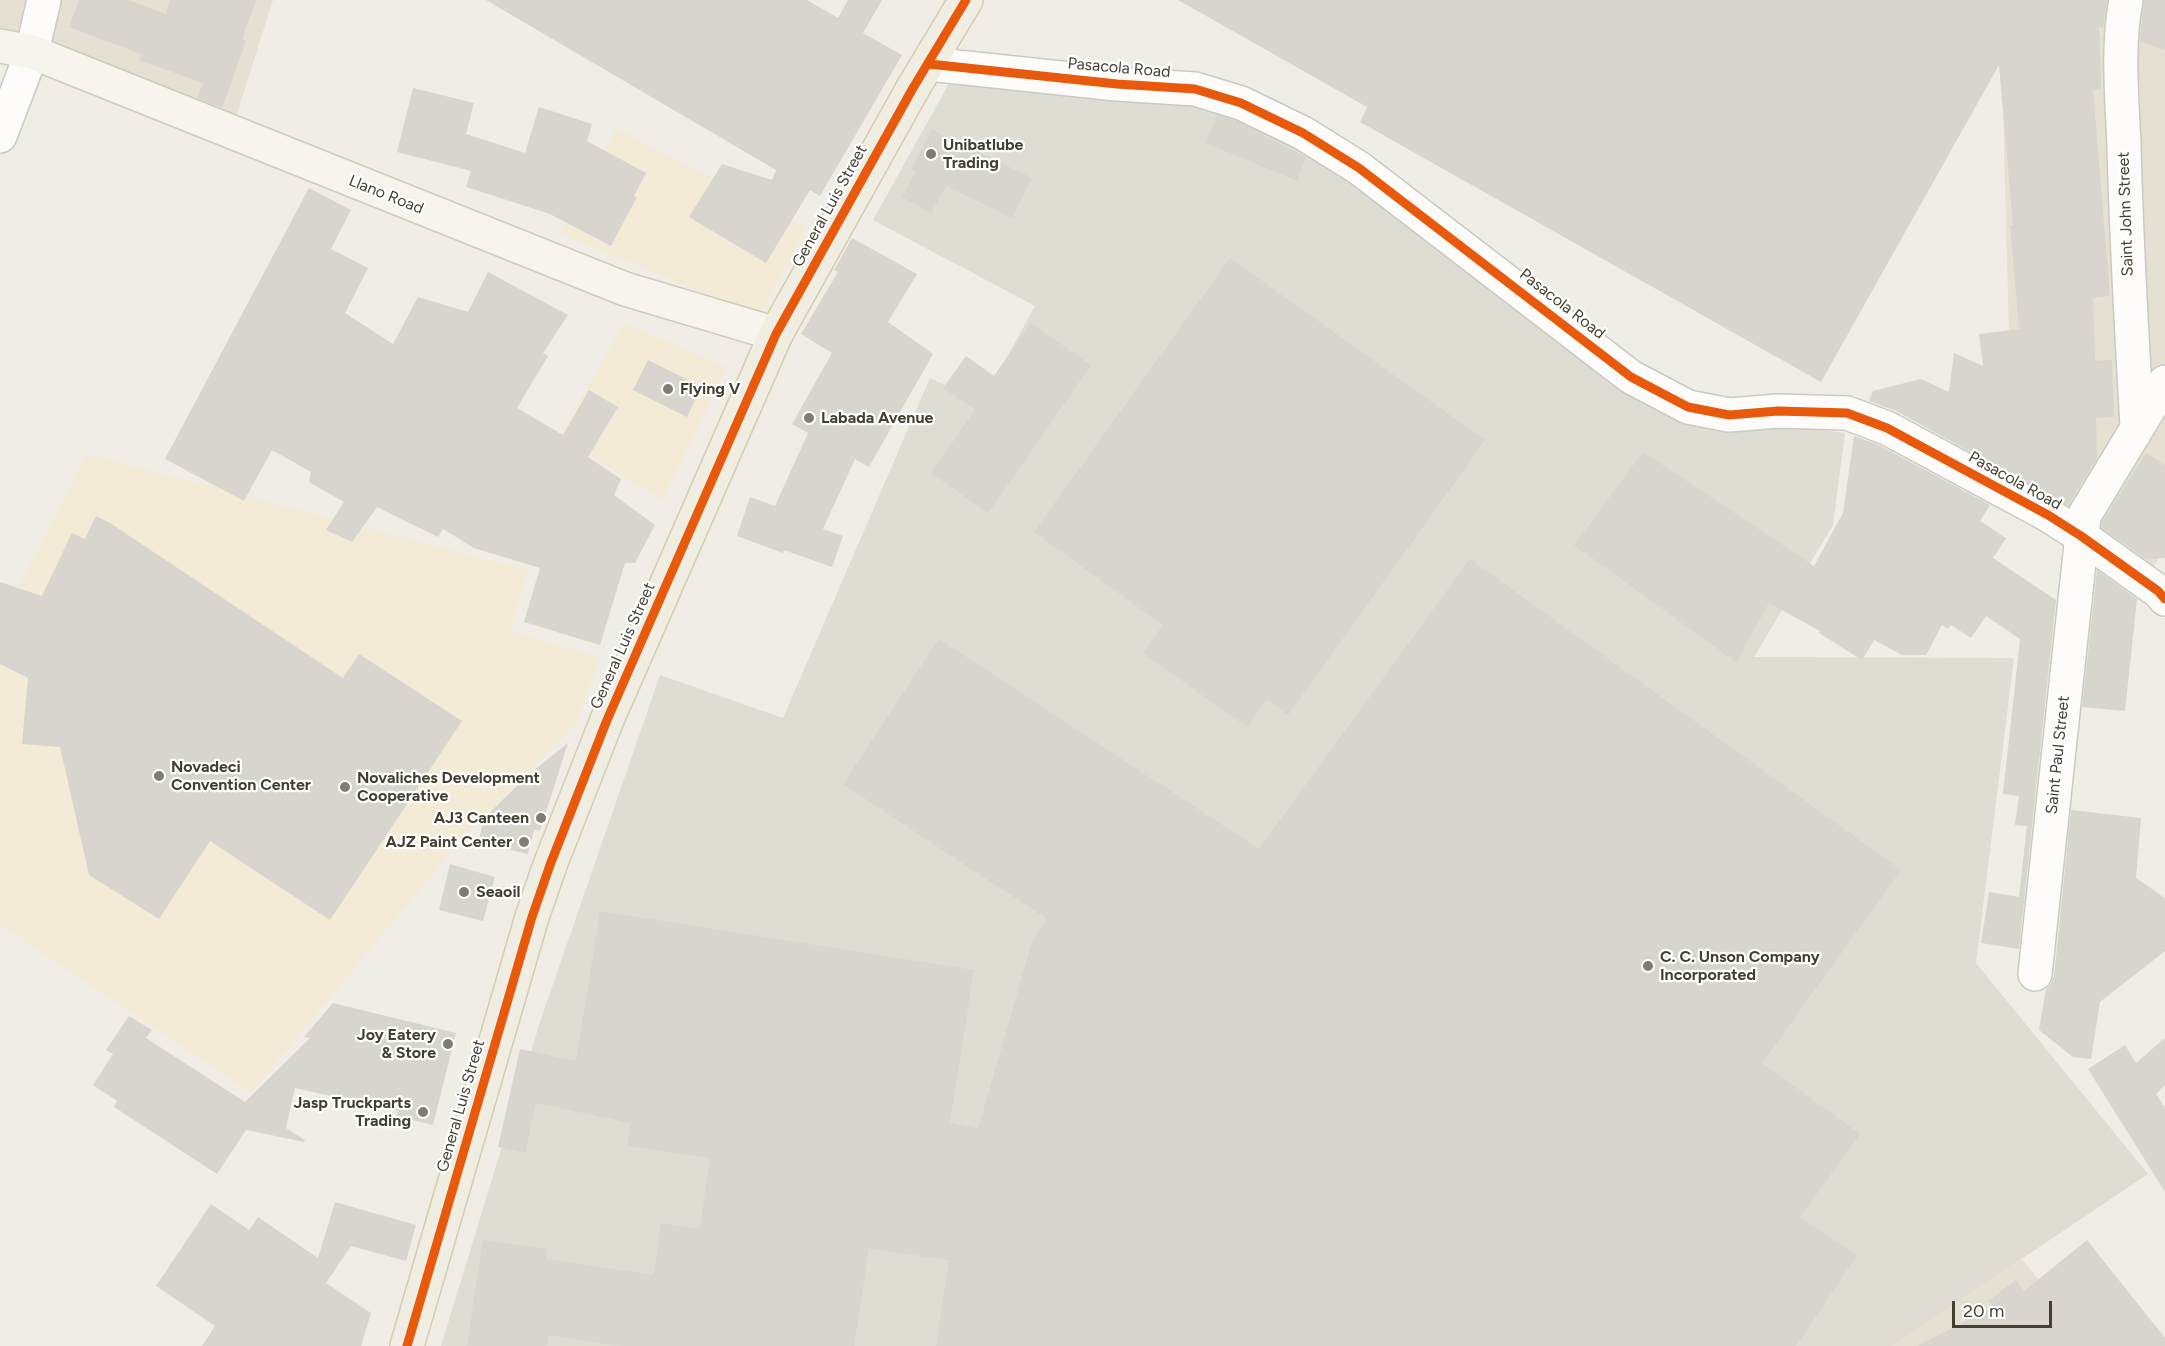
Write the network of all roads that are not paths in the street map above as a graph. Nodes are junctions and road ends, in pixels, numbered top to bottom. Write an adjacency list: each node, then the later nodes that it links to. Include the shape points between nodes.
1 (44, 0): 5 (street)
2 (966, 0): 6 (main road, General Luis Street)
3 (2126, 0): 10 (street, Saint John Street, via 2121,25 2123,118)
4 (0, 46): 5 (main road, Llano Road)
5 (32, 52): 7 (street); 8 (main road, Llano Road, via 625,289)
6 (929, 64): 8 (main road, General Luis Street); 11 (street, Pasacola Road, via 1195,89 1241,103 1303,132 1359,168 1631,377 1688,407 1729,415 1778,411 1847,413 1887,428)
7 (0, 136)
8 (776, 334): 14 (main road, General Luis Street, via 607,720 550,865)
9 (2165, 382): 10 (street, Saint Paul Street)
10 (2137, 427): 11 (street, Saint Paul Street, via 2084,516)
11 (2081, 536): 12 (street, Pasacola Road); 13 (street, Saint Paul Street)
12 (2163, 591)
13 (2035, 974)
14 (407, 1346)

